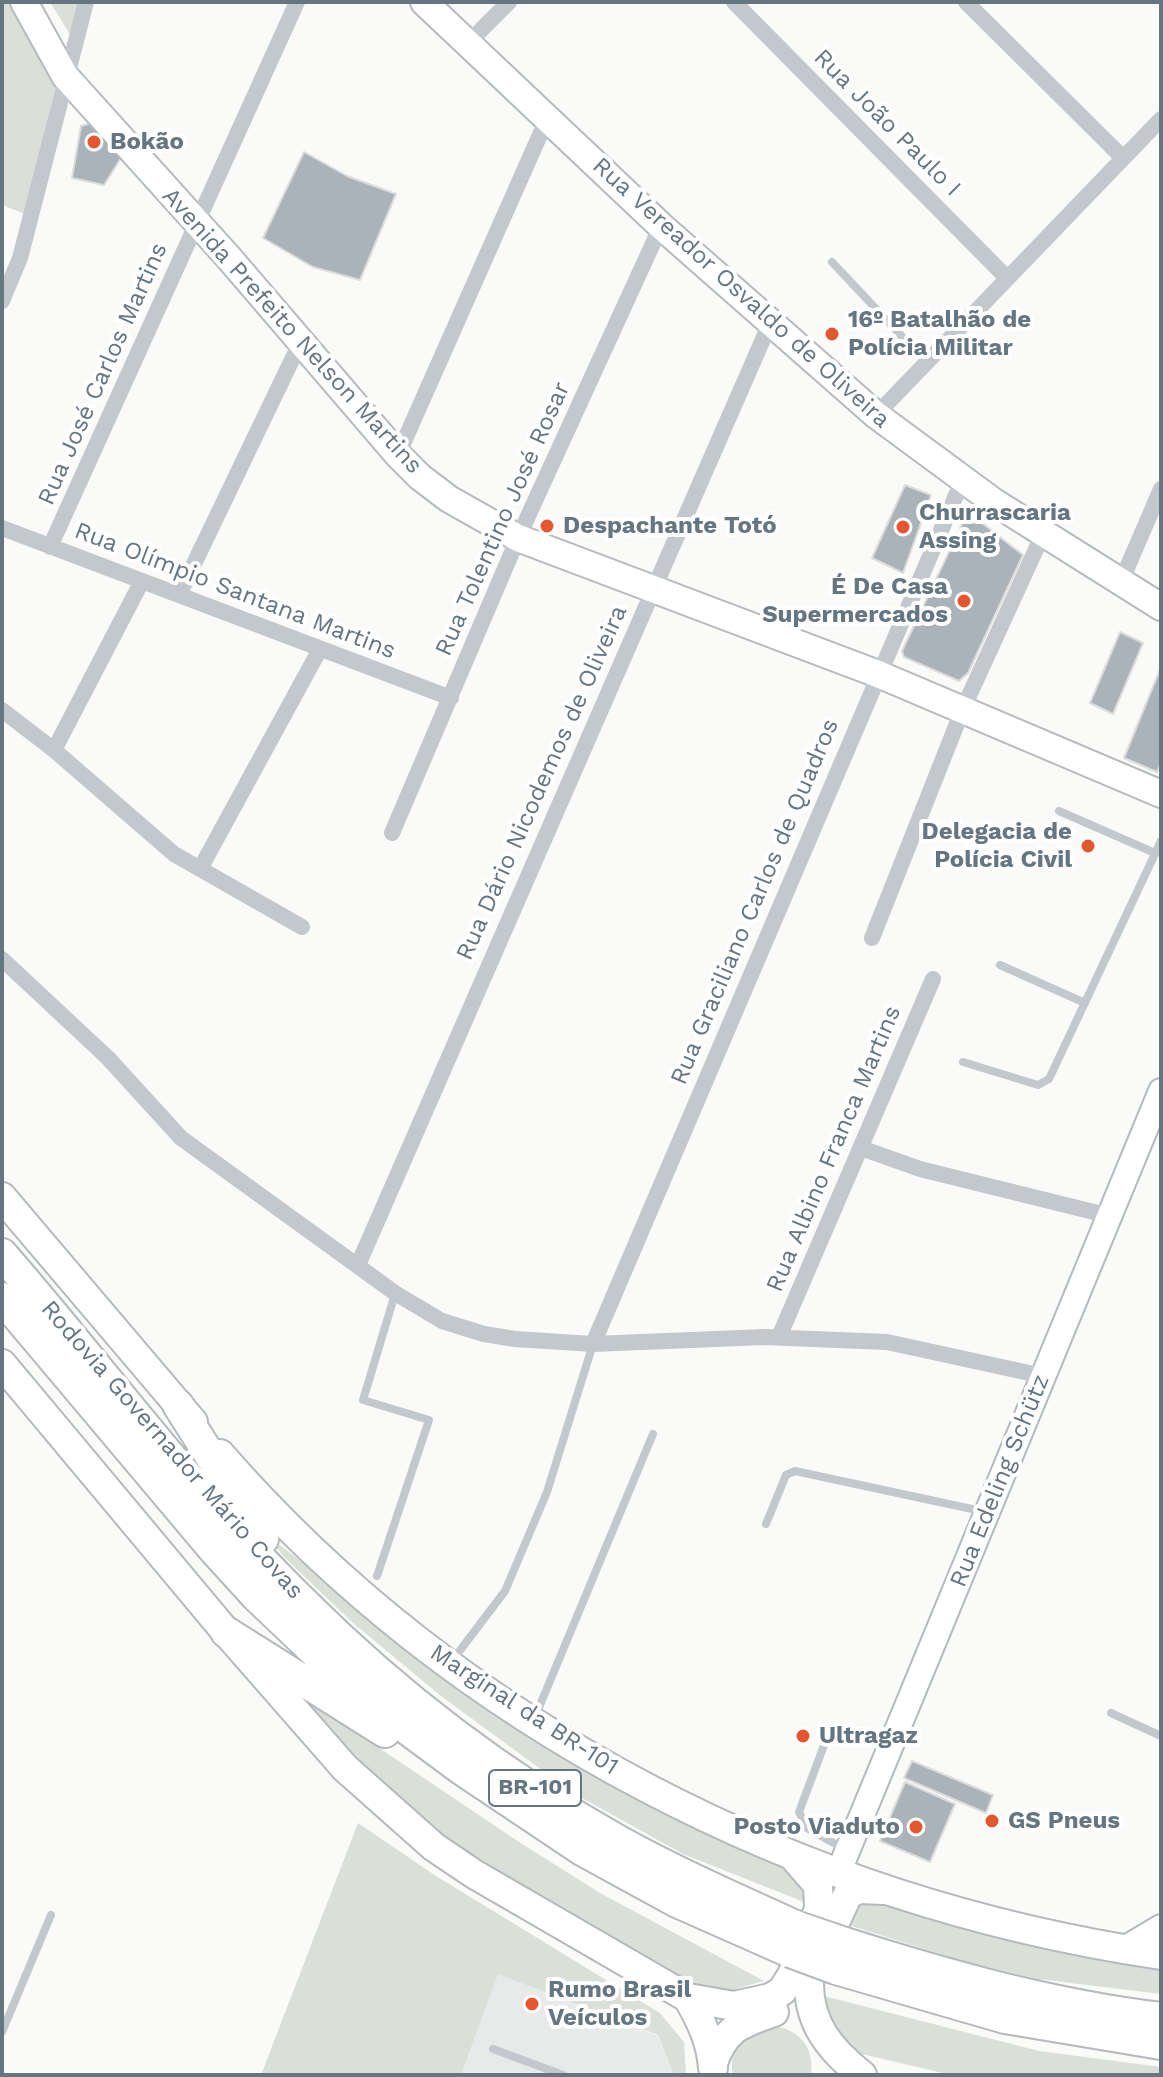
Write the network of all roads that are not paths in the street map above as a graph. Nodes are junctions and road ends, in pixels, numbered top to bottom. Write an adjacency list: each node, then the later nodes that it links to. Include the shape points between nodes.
1 (24, 2): 9 (main road, Avenida Prefeito Nelson Martins)
2 (86, 2): 9 (street)
3 (297, 2): 13 (street, Rua José Carlos Martins)
4 (424, 2): 8 (main road, Rua Vereador Osvaldo de Oliveira)
5 (509, 2): 8 (street)
6 (734, 2): 16 (street, Rua João Paulo I)
7 (966, 2): 12 (street)
8 (468, 43): 10 (main road, Rua Vereador Osvaldo de Oliveira)
9 (65, 76): 13 (main road, Avenida Prefeito Nelson Martins); 17 (street, via 20,258)
10 (547, 119): 14 (main road, Rua Vereador Osvaldo de Oliveira); 22 (street)
11 (1161, 119): 12 (street)
12 (1123, 158): 16 (street)
13 (198, 223): 19 (main road, Avenida Prefeito Nelson Martins); 28 (street, Rua José Carlos Martins)
14 (661, 226): 18 (main road, Rua Vereador Osvaldo de Oliveira); 27 (street, Rua Tolentino José Rosar)
15 (832, 262): 20 (lane)
16 (1007, 278): 20 (street)
17 (2, 301)
18 (771, 321): 21 (main road, Rua Vereador Osvaldo de Oliveira); 31 (street, Rua Dário Nicodemos de Oliveira)
19 (301, 341): 22 (main road, Avenida Prefeito Nelson Martins); 32 (street)
20 (926, 362): 21 (street)
21 (876, 415): 23 (main road, Rua Vereador Osvaldo de Oliveira)
22 (398, 455): 27 (main road, Avenida Prefeito Nelson Martins, via 449,499)
23 (963, 479): 26 (main road, Rua Vereador Osvaldo de Oliveira); 35 (street, Rua Graciliano Carlos de Quadros)
24 (1161, 489): 30 (street)
25 (2, 528): 28 (street, Rua Olímpio Santana Martins)
26 (1043, 534): 30 (main road, Rua Vereador Osvaldo de Oliveira); 38 (street)
27 (518, 538): 31 (main road, Avenida Prefeito Nelson Martins); 36 (street, Rua Tolentino José Rosar)
28 (50, 547): 29 (street, Rua Olímpio Santana Martins)
29 (142, 581): 32 (street, Rua Olímpio Santana Martins); 39 (street)
30 (1121, 582): 33 (main road, Rua Vereador Osvaldo de Oliveira)
31 (653, 590): 35 (main road, Avenida Prefeito Nelson Martins); 58 (street, Rua Dário Nicodemos de Oliveira)
32 (179, 595): 34 (street, Rua Olímpio Santana Martins)
33 (1161, 607)
34 (320, 649): 36 (street, Rua Olímpio Santana Martins); 45 (street)
35 (878, 674): 38 (main road, Avenida Prefeito Nelson Martins); 62 (street, Rua Graciliano Carlos de Quadros)
36 (451, 698): 42 (street, Rua Tolentino José Rosar)
37 (2, 710): 39 (street)
38 (962, 711): 40 (main road, Avenida Prefeito Nelson Martins); 47 (street)
39 (54, 750): 45 (street, via 154,839)
40 (1161, 794)
41 (1059, 811): 44 (lane)
42 (392, 833)
43 (1161, 841): 44 (lane)
44 (1155, 853): 51 (lane)
45 (200, 869): 46 (street)
46 (302, 927)
47 (872, 938)
48 (2, 959): 58 (street, via 108,1058 181,1138)
49 (1000, 965): 51 (lane)
50 (933, 979): 54 (street, Rua Albino Franca Martins)
51 (1085, 1003): 52 (lane, via 1049,1079 1038,1085)
52 (963, 1062)
53 (1161, 1091): 56 (main road, Rua Edeling Schütz)
54 (861, 1148): 56 (street, via 920,1169); 61 (street, Rua Albino Franca Martins)
55 (2, 1197): 65 (highway, Marginal da BR-101)
56 (1110, 1216): 64 (main road, Rua Edeling Schütz)
57 (2, 1254): 70 (highway, Rodovia Governador Mário Covas / BR-101, via 187,1475)
58 (358, 1265): 59 (street)
59 (395, 1293): 62 (street, via 442,1321 484,1334); 69 (lane, via 363,1400 429,1420)
60 (2, 1298): 77 (highway, Rodovia Governador Mário Covas / BR-101, via 215,1551 293,1632 388,1715)
61 (779, 1337): 62 (street); 64 (street, via 887,1342)
62 (593, 1344): 72 (lane, via 547,1492 505,1591)
63 (2, 1364): 71 (highway)
64 (1043, 1376): 67 (main road, Rua Edeling Schütz)
65 (178, 1405): 70 (highway); 72 (highway, Marginal da BR-101, via 300,1540)
66 (653, 1434): 74 (lane)
67 (987, 1513): 68 (lane, via 795,1471 786,1475); 79 (main road, Rua Edeling Schütz)
68 (766, 1524)
69 (377, 1576)
70 (302, 1602): 83 (highway, Rodovia Governador Mário Covas / BR-101, via 441,1722 566,1809)
71 (226, 1632): 77 (highway); 87 (highway, via 345,1768 434,1847)
72 (449, 1665): 74 (highway, Marginal da BR-101)
73 (1111, 1713): 76 (lane)
74 (533, 1721): 78 (highway, Marginal da BR-101, via 642,1786)
75 (829, 1732): 79 (lane, via 799,1812 807,1828)
76 (1161, 1736)
77 (582, 1850): 83 (highway, Rodovia Governador Mário Covas / BR-101, via 677,1902)
78 (792, 1856): 79 (highway, Marginal da BR-101); 87 (highway, via 811,1874 820,1896 782,1991 734,2006)
79 (843, 1861): 80 (highway, Marginal da BR-101)
80 (887, 1890): 84 (highway, Marginal da BR-101, via 990,1922); 86 (highway, via 848,1894)
81 (51, 1915): 89 (lane)
82 (1161, 1927): 84 (main road)
83 (794, 1940): 86 (highway, Rodovia Governador Mário Covas / BR-101, bridge)
84 (1124, 1949): 85 (highway, Marginal da BR-101)
85 (1161, 1955)
86 (830, 1965): 88 (highway, Rodovia Governador Mário Covas / BR-101); 90 (highway, Rodovia Governador Mário Covas / BR-101, via 1005,2018); 92 (highway, via 793,2005 729,2032 720,2043); 94 (highway, via 811,2013 835,2051)
87 (688, 1998): 92 (highway, via 704,2028)
88 (1161, 2018)
89 (2, 2032)
90 (1161, 2044)
91 (493, 2049): 93 (lane)
92 (714, 2069)
93 (563, 2075)
94 (862, 2075)

